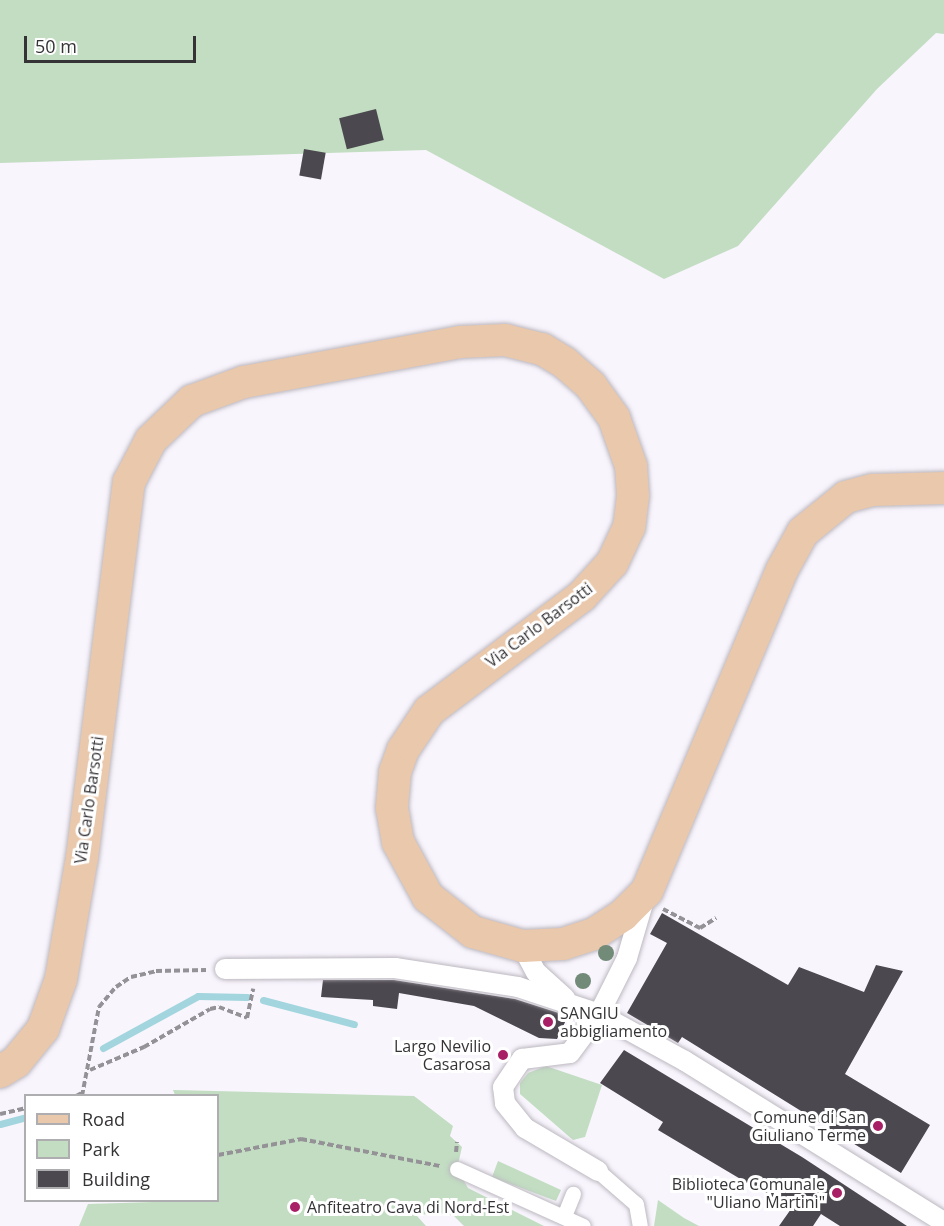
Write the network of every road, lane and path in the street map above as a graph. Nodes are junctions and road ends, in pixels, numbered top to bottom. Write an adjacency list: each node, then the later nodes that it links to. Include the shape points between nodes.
1 (944, 488): 2 (main road, Via Carlo Barsotti, via 873,490 846,497 803,532 782,570 661,867)
2 (653, 899): 3 (path, via 700,928); 4 (main road, Via Carlo Barsotti, via 594,934 563,944); 8 (street)
3 (716, 918)
4 (522, 946): 7 (street, via 546,984); 10 (main road, Via Carlo Barsotti, via 473,932 428,897 398,842 392,808 395,772 403,750 429,711 582,596 612,563 628,527 633,496 631,466 614,418 591,386 565,363 542,349 505,340 460,342 215,389 184,406 161,426 129,482 82,858 61,979 43,1029 16,1062)
5 (261, 967): 6 (street); 7 (street, via 395,968 518,987); 9 (path, via 246,1018 219,1007 210,1009 152,1043)
6 (225, 969): 9 (path, via 156,971 131,976 116,987 99,1007)
7 (580, 1008): 8 (street)
8 (599, 1014): 16 (street, via 570,1053 522,1059 502,1087 505,1104 525,1128); 19 (street, via 686,1061)
9 (90, 1070): 11 (path)
10 (0, 1072)
11 (82, 1094)
12 (24, 1108): 13 (path)
13 (0, 1114)
14 (219, 1155): 15 (path, via 301,1139)
15 (457, 1169): 18 (street)
16 (598, 1170): 21 (street, via 636,1204)
17 (573, 1194): 18 (street)
18 (564, 1216): 20 (street)
19 (944, 1222)
20 (583, 1226)
21 (640, 1226)

